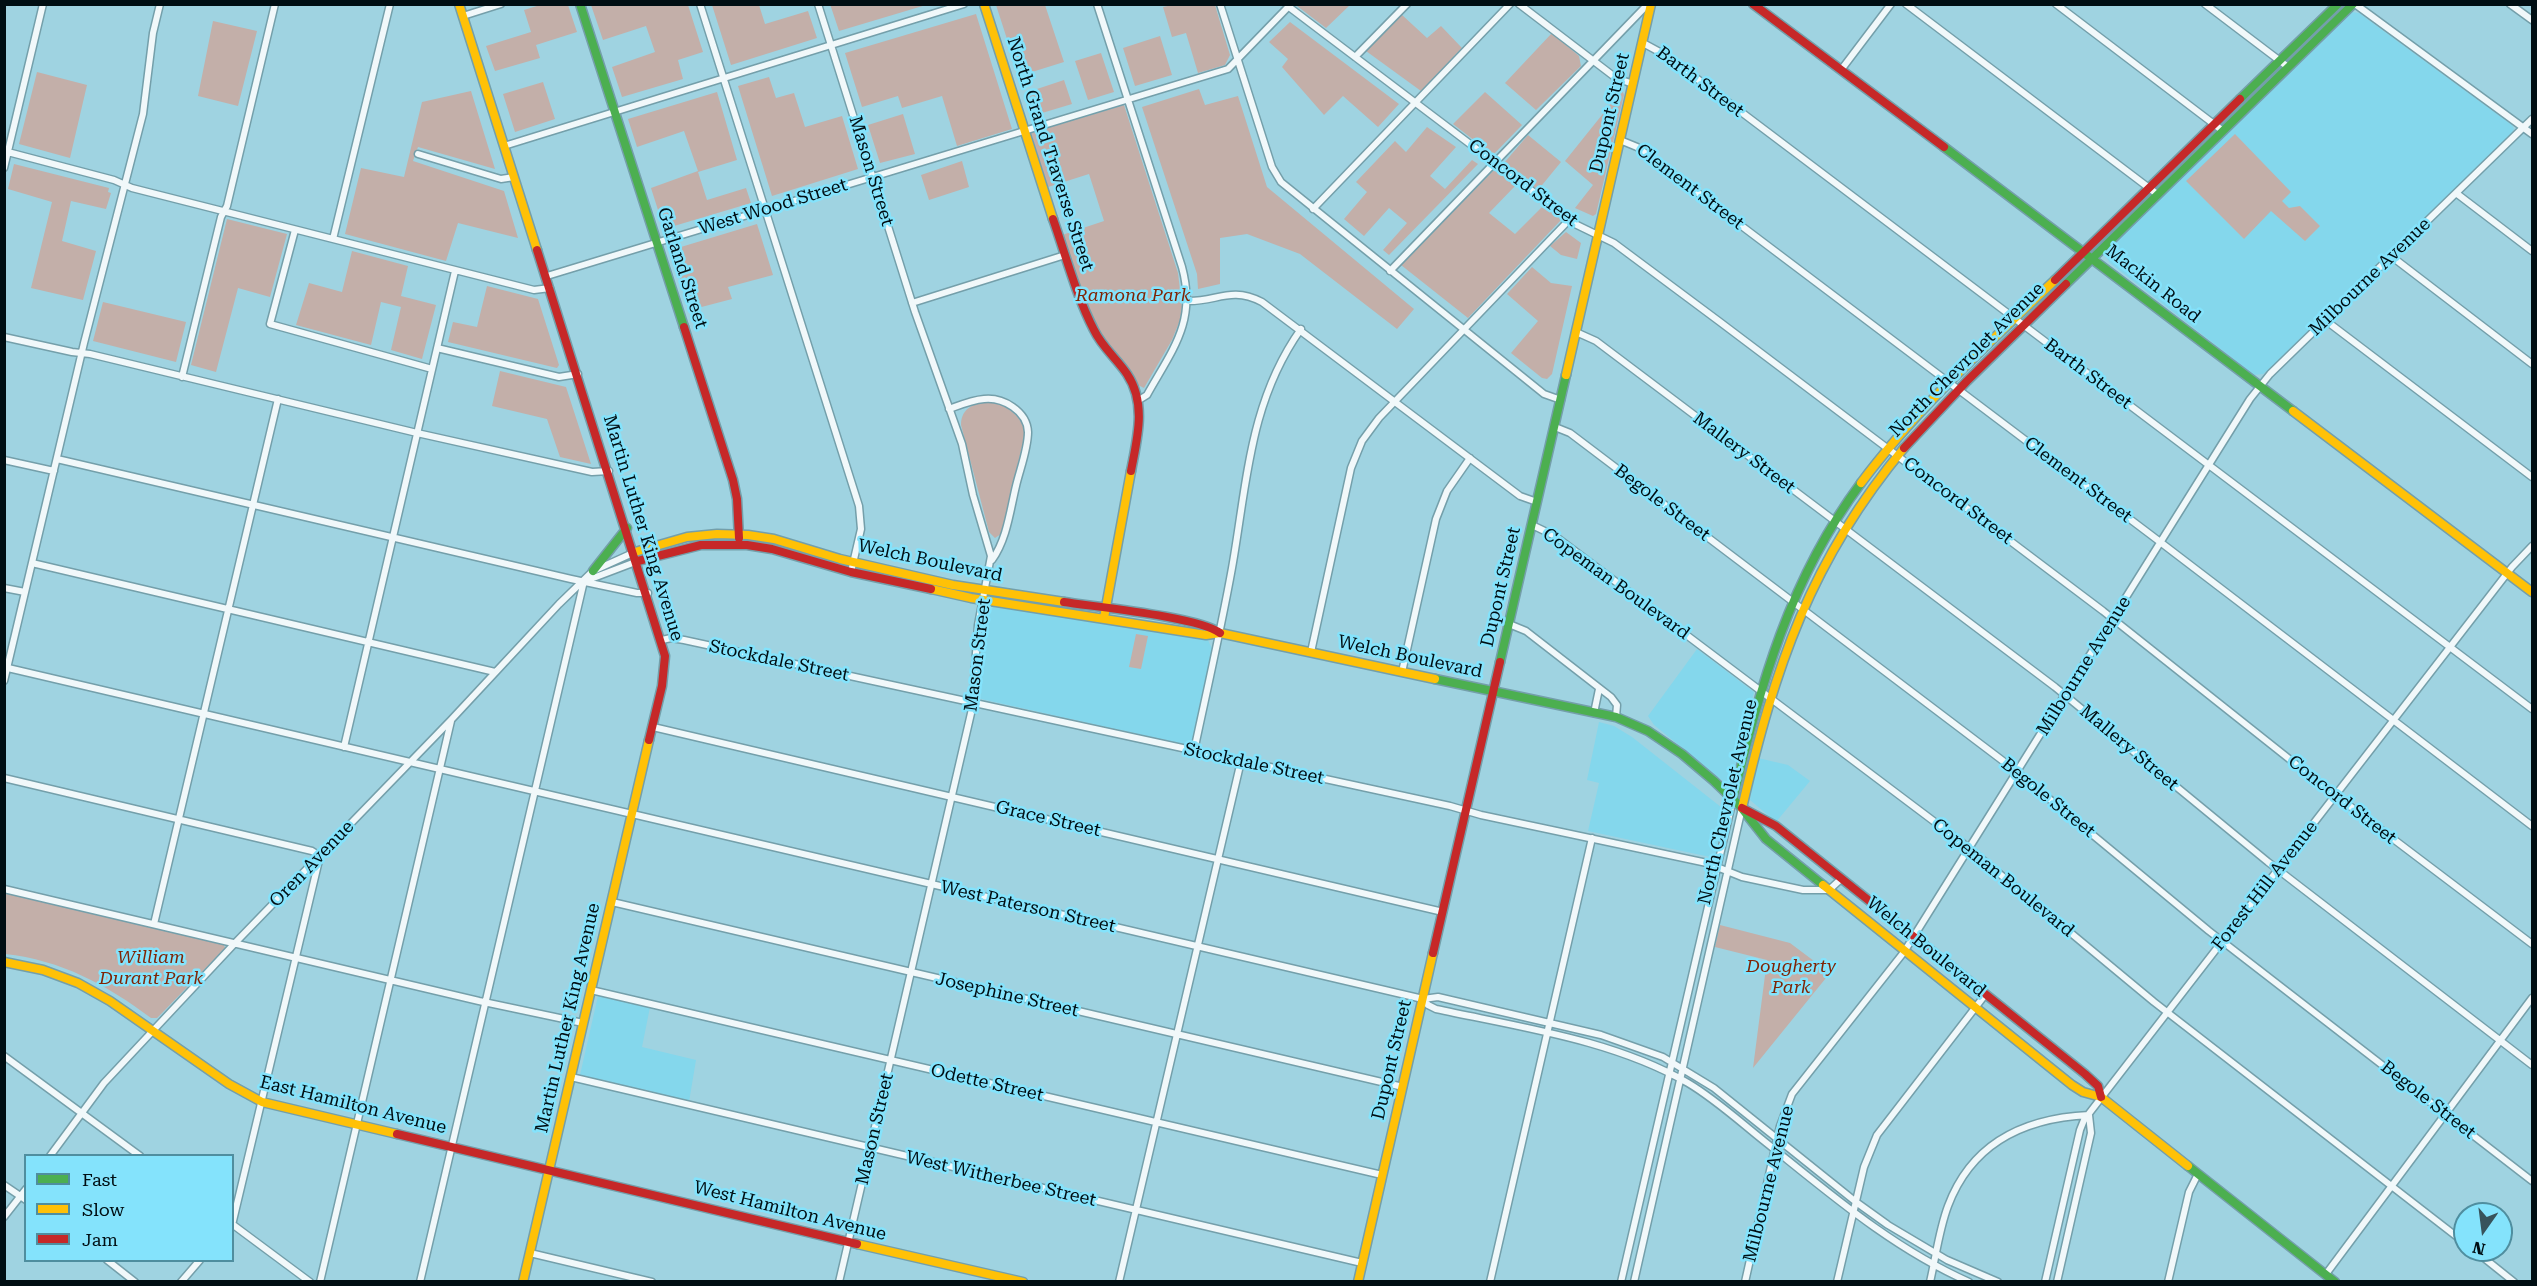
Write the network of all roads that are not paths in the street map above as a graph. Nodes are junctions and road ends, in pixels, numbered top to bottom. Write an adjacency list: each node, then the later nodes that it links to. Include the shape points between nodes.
1 (43, 4): 50 (street)
2 (160, 4): 56 (street, via 143,114)
3 (275, 4): 62 (street)
4 (390, 4): 66 (street)
5 (459, 4): 27 (street, Martin Luther King Avenue)
6 (501, 4): 27 (street)
7 (580, 4): 41 (street, Garland Street)
8 (700, 4): 37 (street)
9 (818, 4): 30 (street, Mason Street)
10 (964, 4): 30 (street)
11 (984, 4): 45 (street, North Grand Traverse Street)
12 (1097, 4): 39 (street)
13 (1220, 4): 32 (street)
14 (1407, 4): 31 (street)
15 (1510, 4): 40 (street)
16 (1519, 4): 33 (street)
17 (1649, 4): 29 (street, Dupont Street); 33 (street)
18 (1753, 4): 36 (street, Mackin Road)
19 (1890, 4): 36 (street)
20 (1906, 4): 57 (street)
21 (2056, 4): 43 (street)
22 (2205, 4): 34 (street)
23 (2338, 4): 34 (street, North Chevrolet Avenue)
24 (2354, 4): 35 (street, North Chevrolet Avenue); 44 (street)
25 (2510, 4): 28 (street)
26 (1290, 6): 31 (street, Concord Street); 32 (street, West Wood Street)
27 (463, 16): 49 (street, Martin Luther King Avenue)
28 (2532, 20)
29 (1643, 43): 38 (street, Dupont Street); 79 (street, Barth Street, via 1667,56)
30 (831, 45): 37 (street); 55 (street, Mason Street)
31 (1355, 57): 40 (street, Concord Street)
32 (1238, 60): 39 (street, West Wood Street, via 1228,69); 60 (street, via 1274,173)
33 (1594, 60): 38 (street, via 1618,79); 52 (street)
34 (2280, 61): 35 (street); 43 (street, North Chevrolet Avenue)
35 (2288, 67): 46 (street, North Chevrolet Avenue)
36 (1841, 70): 68 (street, Mackin Road)
37 (723, 78): 41 (street); 61 (street)
38 (1633, 84): 48 (street, Dupont Street)
39 (1128, 99): 45 (street, West Wood Street); 77 (street, via 1182,267)
40 (1416, 103): 52 (street, Concord Street); 60 (street)
41 (614, 112): 49 (street); 67 (street, Garland Street)
42 (2532, 119): 44 (street, Milbourne Avenue)
43 (2214, 124): 46 (street); 57 (street, North Chevrolet Avenue)
44 (2524, 127): 47 (street); 58 (street, Milbourne Avenue)
45 (1025, 130): 55 (street, West Wood Street); 70 (street, North Grand Traverse Street)
46 (2223, 131): 59 (street, North Chevrolet Avenue)
47 (2532, 134)
48 (1620, 140): 65 (street, Dupont Street); 92 (street, Clement Street, via 1637,147)
49 (504, 146): 54 (street, Martin Luther King Avenue)
50 (6, 151): 53 (street); 56 (street)
51 (418, 154): 54 (street, via 501,179)
52 (1494, 162): 63 (street, Concord Street); 74 (street)
53 (4, 168)
54 (514, 177): 75 (street, Martin Luther King Avenue)
55 (873, 177): 61 (street, West Wood Street); 78 (street, Mason Street)
56 (125, 184): 62 (street); 87 (street)
57 (2149, 188): 59 (street); 68 (street, North Chevrolet Avenue)
58 (2456, 193): 69 (street); 71 (street, Milbourne Avenue)
59 (2157, 194): 72 (street, North Chevrolet Avenue)
60 (1313, 209): 74 (street)
61 (764, 210): 67 (street, West Wood Street); 124 (street, via 859,506 861,525)
62 (224, 212): 64 (street); 91 (street)
63 (1570, 219): 65 (street, Concord Street); 83 (street)
64 (295, 230): 66 (street); 89 (street, via 270,324)
65 (1599, 235): 84 (street, Dupont Street); 102 (street, Concord Street)
66 (333, 239): 73 (street)
67 (657, 243): 75 (street, West Wood Street); 117 (street, Garland Street, via 733,480)
68 (2084, 251): 72 (street, Mackin Road); 79 (street, North Chevrolet Avenue)
69 (2532, 251)
70 (1065, 255): 78 (street); 96 (street, North Grand Traverse Street, via 1091,327 1129,378)
71 (2391, 256): 80 (street, Milbourne Avenue); 88 (street)
72 (2092, 258): 81 (street, North Chevrolet Avenue); 93 (street, Mackin Road)
73 (455, 271): 76 (street, via 534,290); 86 (street)
74 (1390, 271): 83 (street)
75 (546, 276): 76 (street, Martin Luther King Avenue)
76 (550, 288): 90 (street, Martin Luther King Avenue)
77 (1188, 301): 82 (street, Copeman Boulevard, via 1226,294 1249,296); 96 (street, via 1176,345 1147,395)
78 (912, 303): 99 (street, Mason Street)
79 (2014, 319): 81 (street, Barth Street); 92 (street, North Chevrolet Avenue)
80 (2325, 320): 93 (street, Milbourne Avenue); 110 (street)
81 (2023, 325): 94 (street, North Chevrolet Avenue); 107 (street, Barth Street)
82 (1301, 329): 98 (street, Copeman Boulevard); 142 (street, via 1272,381 1253,435)
83 (1464, 330): 97 (street, via 1544,394); 98 (street)
84 (1576, 332): 97 (street, Dupont Street); 113 (street, Mallery Street, via 1596,341)
85 (4, 337): 87 (street)
86 (437, 348): 89 (street); 90 (street, via 559,377)
87 (82, 353): 91 (street); 105 (street)
88 (2532, 364)
89 (432, 369): 101 (street)
90 (578, 374): 109 (street, Martin Luther King Avenue)
91 (182, 377): 95 (street)
92 (1949, 382): 94 (street, Clement Street); 102 (street, North Chevrolet Avenue)
93 (2259, 386): 107 (street, Milbourne Avenue); 128 (street, Mackin Road)
94 (1958, 388): 103 (street, North Chevrolet Avenue); 119 (street, Clement Street)
95 (278, 399): 101 (street); 112 (street)
96 (1139, 400): 139 (street, North Grand Traverse Street, via 1138,434)
97 (1561, 400): 100 (street, Dupont Street)
98 (1396, 401): 104 (street, Copeman Boulevard); 146 (street, via 1368,432 1353,462)
99 (949, 409): 123 (street, Mason Street); 123 (street, via 979,399 993,399 1014,408 1027,425 1004,537)
100 (1555, 427): 111 (street, Dupont Street); 136 (street, Begole Street, via 1570,433)
101 (417, 433): 109 (street, via 595,473); 118 (street)
102 (1888, 448): 103 (street, Concord Street); 113 (street, North Chevrolet Avenue)
103 (1896, 455): 116 (street, North Chevrolet Avenue); 140 (street, Concord Street)
104 (1470, 458): 111 (street, Copeman Boulevard, via 1522,497); 149 (street, via 1447,491 1436,519)
105 (57, 459): 108 (street); 112 (street)
106 (4, 460): 108 (street)
107 (2209, 465): 119 (street, Milbourne Avenue); 145 (street, Barth Street)
108 (54, 471): 125 (street)
109 (609, 471): 115 (street, Martin Luther King Avenue)
110 (2532, 477)
111 (1537, 502): 114 (street, Dupont Street)
112 (253, 506): 118 (street); 138 (street)
113 (1836, 522): 116 (street, Mallery Street); 136 (street, North Chevrolet Avenue)
114 (1532, 525): 141 (street, Dupont Street); 152 (street, Copeman Boulevard, via 1555,536)
115 (627, 528): 122 (street, Martin Luther King Avenue); 126 (street)
116 (1844, 528): 137 (street, North Chevrolet Avenue); 154 (street, Mallery Street)
117 (738, 534): 120 (street, Garland Street); 122 (street, Welch Boulevard, via 687,537); 124 (street, Welch Boulevard, via 774,539)
118 (394, 537): 129 (street); 144 (street)
119 (2161, 542): 140 (street, Milbourne Avenue); 162 (street, Clement Street)
120 (739, 544): 122 (street, Welch Boulevard, via 691,547); 127 (street, Welch Boulevard, via 772,549)
121 (2532, 546): 128 (street, Forest Hill Avenue)
122 (636, 557): 126 (street, Oren Avenue); 129 (street, Oren Avenue, via 598,578); 134 (street, Martin Luther King Avenue)
123 (992, 561): 131 (street, Mason Street)
124 (853, 562): 127 (street); 131 (street, Welch Boulevard)
125 (32, 563): 133 (street); 138 (street)
126 (593, 571): 129 (street, Oren Avenue)
127 (851, 572): 135 (street, Welch Boulevard)
128 (2508, 573): 132 (street, Mackin Road); 145 (street, Forest Hill Avenue)
129 (584, 581): 134 (street); 148 (street, Oren Avenue); 171 (street)
130 (4, 588): 133 (street)
131 (985, 591): 135 (street, Mason Street); 139 (street, Welch Boulevard)
132 (2532, 591)
133 (25, 592): 147 (street)
134 (648, 593): 143 (street, Martin Luther King Avenue)
135 (983, 600): 139 (street, Welch Boulevard); 156 (street, Mason Street)
136 (1793, 602): 137 (street, Begole Street); 152 (street, North Chevrolet Avenue)
137 (1801, 608): 155 (street, North Chevrolet Avenue); 169 (street, Begole Street)
138 (228, 609): 144 (street); 158 (street)
139 (1105, 613): 142 (street, Welch Boulevard, via 1210,636)
140 (2113, 619): 154 (street, Milbourne Avenue); 172 (street, Concord Street)
141 (1509, 624): 151 (street, via 1526,631); 153 (street, Dupont Street)
142 (1220, 633): 146 (street, Welch Boulevard); 165 (street)
143 (662, 640): 156 (street, Stockdale Street, via 678,639); 163 (street, Martin Luther King Avenue, via 665,669)
144 (369, 643): 148 (street); 164 (street)
145 (2451, 648): 157 (street, Barth Street); 162 (street, Forest Hill Avenue)
146 (1311, 652): 149 (street, Welch Boulevard)
147 (8, 668): 150 (street); 158 (street, West Paterson Street)
148 (495, 672): 161 (street, Oren Avenue)
149 (1402, 672): 153 (street, Welch Boulevard)
150 (4, 681)
151 (1599, 689): 159 (street); 160 (street, via 1616,703)
152 (1760, 691): 155 (street, Copeman Boulevard); 174 (street, North Chevrolet Avenue)
153 (1494, 692): 159 (street, Welch Boulevard); 176 (street, Dupont Street)
154 (2065, 695): 169 (street, Milbourne Avenue); 185 (street, Mallery Street)
155 (1769, 697): 175 (street, North Chevrolet Avenue); 181 (street, Copeman Boulevard)
156 (973, 704): 165 (street, Stockdale Street); 173 (street, Mason Street)
157 (2532, 709)
158 (204, 713): 164 (street, West Paterson Street); 178 (street)
159 (1594, 713): 160 (street, Welch Boulevard)
160 (1616, 717): 174 (street, Welch Boulevard, via 1652,732)
161 (451, 720): 167 (street, Oren Avenue); 168 (street)
162 (2393, 722): 172 (street, Forest Hill Avenue); 179 (street, Clement Street)
163 (653, 727): 173 (street, Grace Street); 177 (street, Martin Luther King Avenue)
164 (344, 747): 167 (street, West Paterson Street)
165 (1194, 752): 166 (street, Stockdale Street)
166 (1241, 761): 176 (street, Stockdale Street); 183 (street)
167 (408, 763): 168 (street, West Paterson Street); 182 (street, Oren Avenue)
168 (440, 771): 171 (street, West Paterson Street); 203 (street)
169 (2017, 772): 181 (street, Milbourne Avenue); 195 (street, Begole Street)
170 (4, 778): 178 (street)
171 (534, 793): 177 (street, West Paterson Street); 208 (street)
172 (2336, 796): 185 (street, Forest Hill Avenue); 197 (street, Concord Street)
173 (953, 797): 183 (street, Grace Street); 188 (street, Mason Street)
174 (1733, 799): 175 (street, Welch Boulevard); 184 (street, North Chevrolet Avenue)
175 (1742, 808): 186 (street, North Chevrolet Avenue); 187 (street, Welch Boulevard, via 1771,822); 190 (street, Welch Boulevard, via 1766,839)
176 (1466, 811): 180 (street, Stockdale Street); 192 (street, Dupont Street)
177 (632, 814): 188 (street, West Paterson Street); 191 (street, Martin Luther King Avenue)
178 (179, 818): 182 (street); 193 (street)
179 (2532, 826)
180 (1592, 838): 184 (street, Stockdale Street); 212 (street)
181 (1969, 849): 194 (street, Milbourne Avenue); 210 (street, Copeman Boulevard)
182 (320, 856): 196 (street, Oren Avenue); 200 (street)
183 (1218, 859): 192 (street, Grace Street); 198 (street)
184 (1717, 867): 186 (street, Stockdale Street); 219 (street, North Chevrolet Avenue)
185 (2278, 870): 195 (street, Forest Hill Avenue); 216 (street, Mallery Street)
186 (1728, 872): 190 (street, Stockdale Street, via 1796,889); 221 (street, North Chevrolet Avenue)
187 (1841, 879): 190 (street); 194 (street, Welch Boulevard)
188 (932, 885): 198 (street, West Paterson Street); 202 (street, Mason Street)
189 (4, 888): 193 (street)
190 (1828, 890): 199 (street, Welch Boulevard)
191 (612, 902): 202 (street, Josephine Street); 204 (street, Martin Luther King Avenue)
192 (1443, 912): 207 (street, Dupont Street)
193 (153, 924): 196 (street)
194 (1913, 938): 199 (street, Milbourne Avenue); 205 (street, Welch Boulevard)
195 (2223, 941): 210 (street, Forest Hill Avenue); 229 (street, Begole Street)
196 (236, 942): 200 (street); 213 (street, Oren Avenue)
197 (2532, 944)
198 (1198, 947): 207 (street, West Paterson Street); 214 (street)
199 (1904, 952): 209 (street, Welch Boulevard); 233 (street, Milbourne Avenue, via 1796,1089)
200 (296, 958): 203 (street); 227 (street)
201 (4, 962): 213 (street, East Hamilton Avenue, via 70,979 114,1002)
202 (912, 972): 214 (street, Josephine Street); 218 (street, Mason Street)
203 (391, 980): 208 (street); 232 (street)
204 (591, 990): 211 (street, Martin Luther King Avenue); 218 (street, Odette Street)
205 (1985, 995): 209 (street); 226 (street, Welch Boulevard, via 2090,1078)
206 (2532, 998): 216 (street)
207 (1423, 999): 212 (street, West Paterson Street, via 1438,997); 215 (street, West Paterson Street, via 1433,1008); 225 (street, Dupont Street)
208 (485, 1002): 211 (street); 234 (street)
209 (1975, 1008): 226 (street, Welch Boulevard, via 2077,1088); 246 (street, via 1881,1126 1867,1157)
210 (2167, 1012): 226 (street, Forest Hill Avenue); 244 (street, Copeman Boulevard)
211 (584, 1023): 223 (street, Martin Luther King Avenue)
212 (1550, 1023): 215 (street); 219 (street, West Paterson Street, via 1626,1042)
213 (154, 1031): 227 (street, East Hamilton Avenue, via 225,1082); 228 (street, Oren Avenue, via 104,1083)
214 (1178, 1034): 225 (street, Josephine Street); 231 (street)
215 (1547, 1034): 222 (street, West Paterson Street, via 1616,1051); 275 (street)
216 (2500, 1041): 220 (street, Mallery Street); 229 (street)
217 (4, 1056): 228 (street)
218 (891, 1060): 231 (street, Odette Street); 235 (street, Mason Street)
219 (1672, 1061): 221 (street, West Paterson Street); 222 (street, North Chevrolet Avenue)
220 (2532, 1065)
221 (1684, 1068): 224 (street, North Chevrolet Avenue); 233 (street, West Paterson Street)
222 (1669, 1073): 224 (street, West Paterson Street); 254 (street, North Chevrolet Avenue)
223 (571, 1077): 235 (street, West Witherbee Street); 239 (street, Martin Luther King Avenue)
224 (1681, 1079): 236 (street, West Paterson Street); 255 (street, North Chevrolet Avenue)
225 (1403, 1087): 241 (street, Dupont Street)
226 (2101, 1097): 230 (street, Forest Hill Avenue); 240 (street, Welch Boulevard)
227 (262, 1102): 232 (street, East Hamilton Avenue); 250 (street)
228 (82, 1113): 237 (street, Oren Avenue); 238 (street)
229 (2446, 1114): 242 (street, Begole Street); 244 (street)
230 (2089, 1115): 257 (street, via 2033,1123 1986,1150 1955,1189); 283 (street, Forest Hill Avenue, via 2080,1130); 284 (street, via 2091,1133)
231 (1157, 1122): 241 (street, Odette Street); 247 (street)
232 (357, 1126): 234 (street, East Hamilton Avenue); 267 (street)
233 (1778, 1139): 236 (street, Milbourne Avenue); 246 (street, West Paterson Street)
234 (450, 1147): 239 (street, East Hamilton Avenue); 268 (street)
235 (871, 1148): 247 (street, West Witherbee Street); 253 (street, Mason Street)
236 (1775, 1150): 248 (street, West Paterson Street); 278 (street, Milbourne Avenue)
237 (51, 1154)
238 (139, 1154)
239 (549, 1170): 253 (street, West Hamilton Avenue); 256 (street, Martin Luther King Avenue)
240 (2198, 1174): 263 (street, Welch Boulevard); 285 (street, via 2189,1192)
241 (1382, 1175): 261 (street, Dupont Street)
242 (2532, 1181)
243 (4, 1185): 245 (street)
244 (2392, 1186): 252 (street, Copeman Boulevard); 263 (street)
245 (23, 1198): 249 (street)
246 (1856, 1202): 248 (street); 257 (street, West Paterson Street)
247 (1136, 1210): 261 (street, West Witherbee Street); 273 (street)
248 (1853, 1213): 262 (street, West Paterson Street); 279 (street)
249 (4, 1217)
250 (234, 1221)
251 (234, 1226): 266 (street)
252 (2453, 1234)
253 (849, 1242): 271 (street, Mason Street); 272 (street, West Hamilton Avenue)
254 (1630, 1244): 255 (street); 276 (street, North Chevrolet Avenue)
255 (1642, 1247): 277 (street, North Chevrolet Avenue)
256 (530, 1253): 269 (street, Martin Luther King Avenue); 270 (street)
257 (1936, 1254): 262 (street); 282 (street, West Paterson Street)
258 (110, 1262): 264 (street)
259 (198, 1262): 265 (street)
260 (2489, 1262): 287 (street)
261 (1362, 1263): 274 (street, Dupont Street)
262 (1934, 1265): 280 (street); 281 (street, West Paterson Street)
263 (2326, 1274): 286 (street, Welch Boulevard)
264 (135, 1281)
265 (181, 1281)
266 (310, 1281)
267 (320, 1281)
268 (420, 1281)
269 (523, 1281)
270 (652, 1281)
271 (839, 1281)
272 (1023, 1281)
273 (1119, 1281)
274 (1358, 1281)
275 (1490, 1281)
276 (1621, 1281)
277 (1634, 1281)
278 (1745, 1281)
279 (1838, 1281)
280 (1930, 1281)
281 (1969, 1281)
282 (1998, 1281)
283 (2045, 1281)
284 (2057, 1281)
285 (2168, 1281)
286 (2335, 1281)
287 (2514, 1281)

